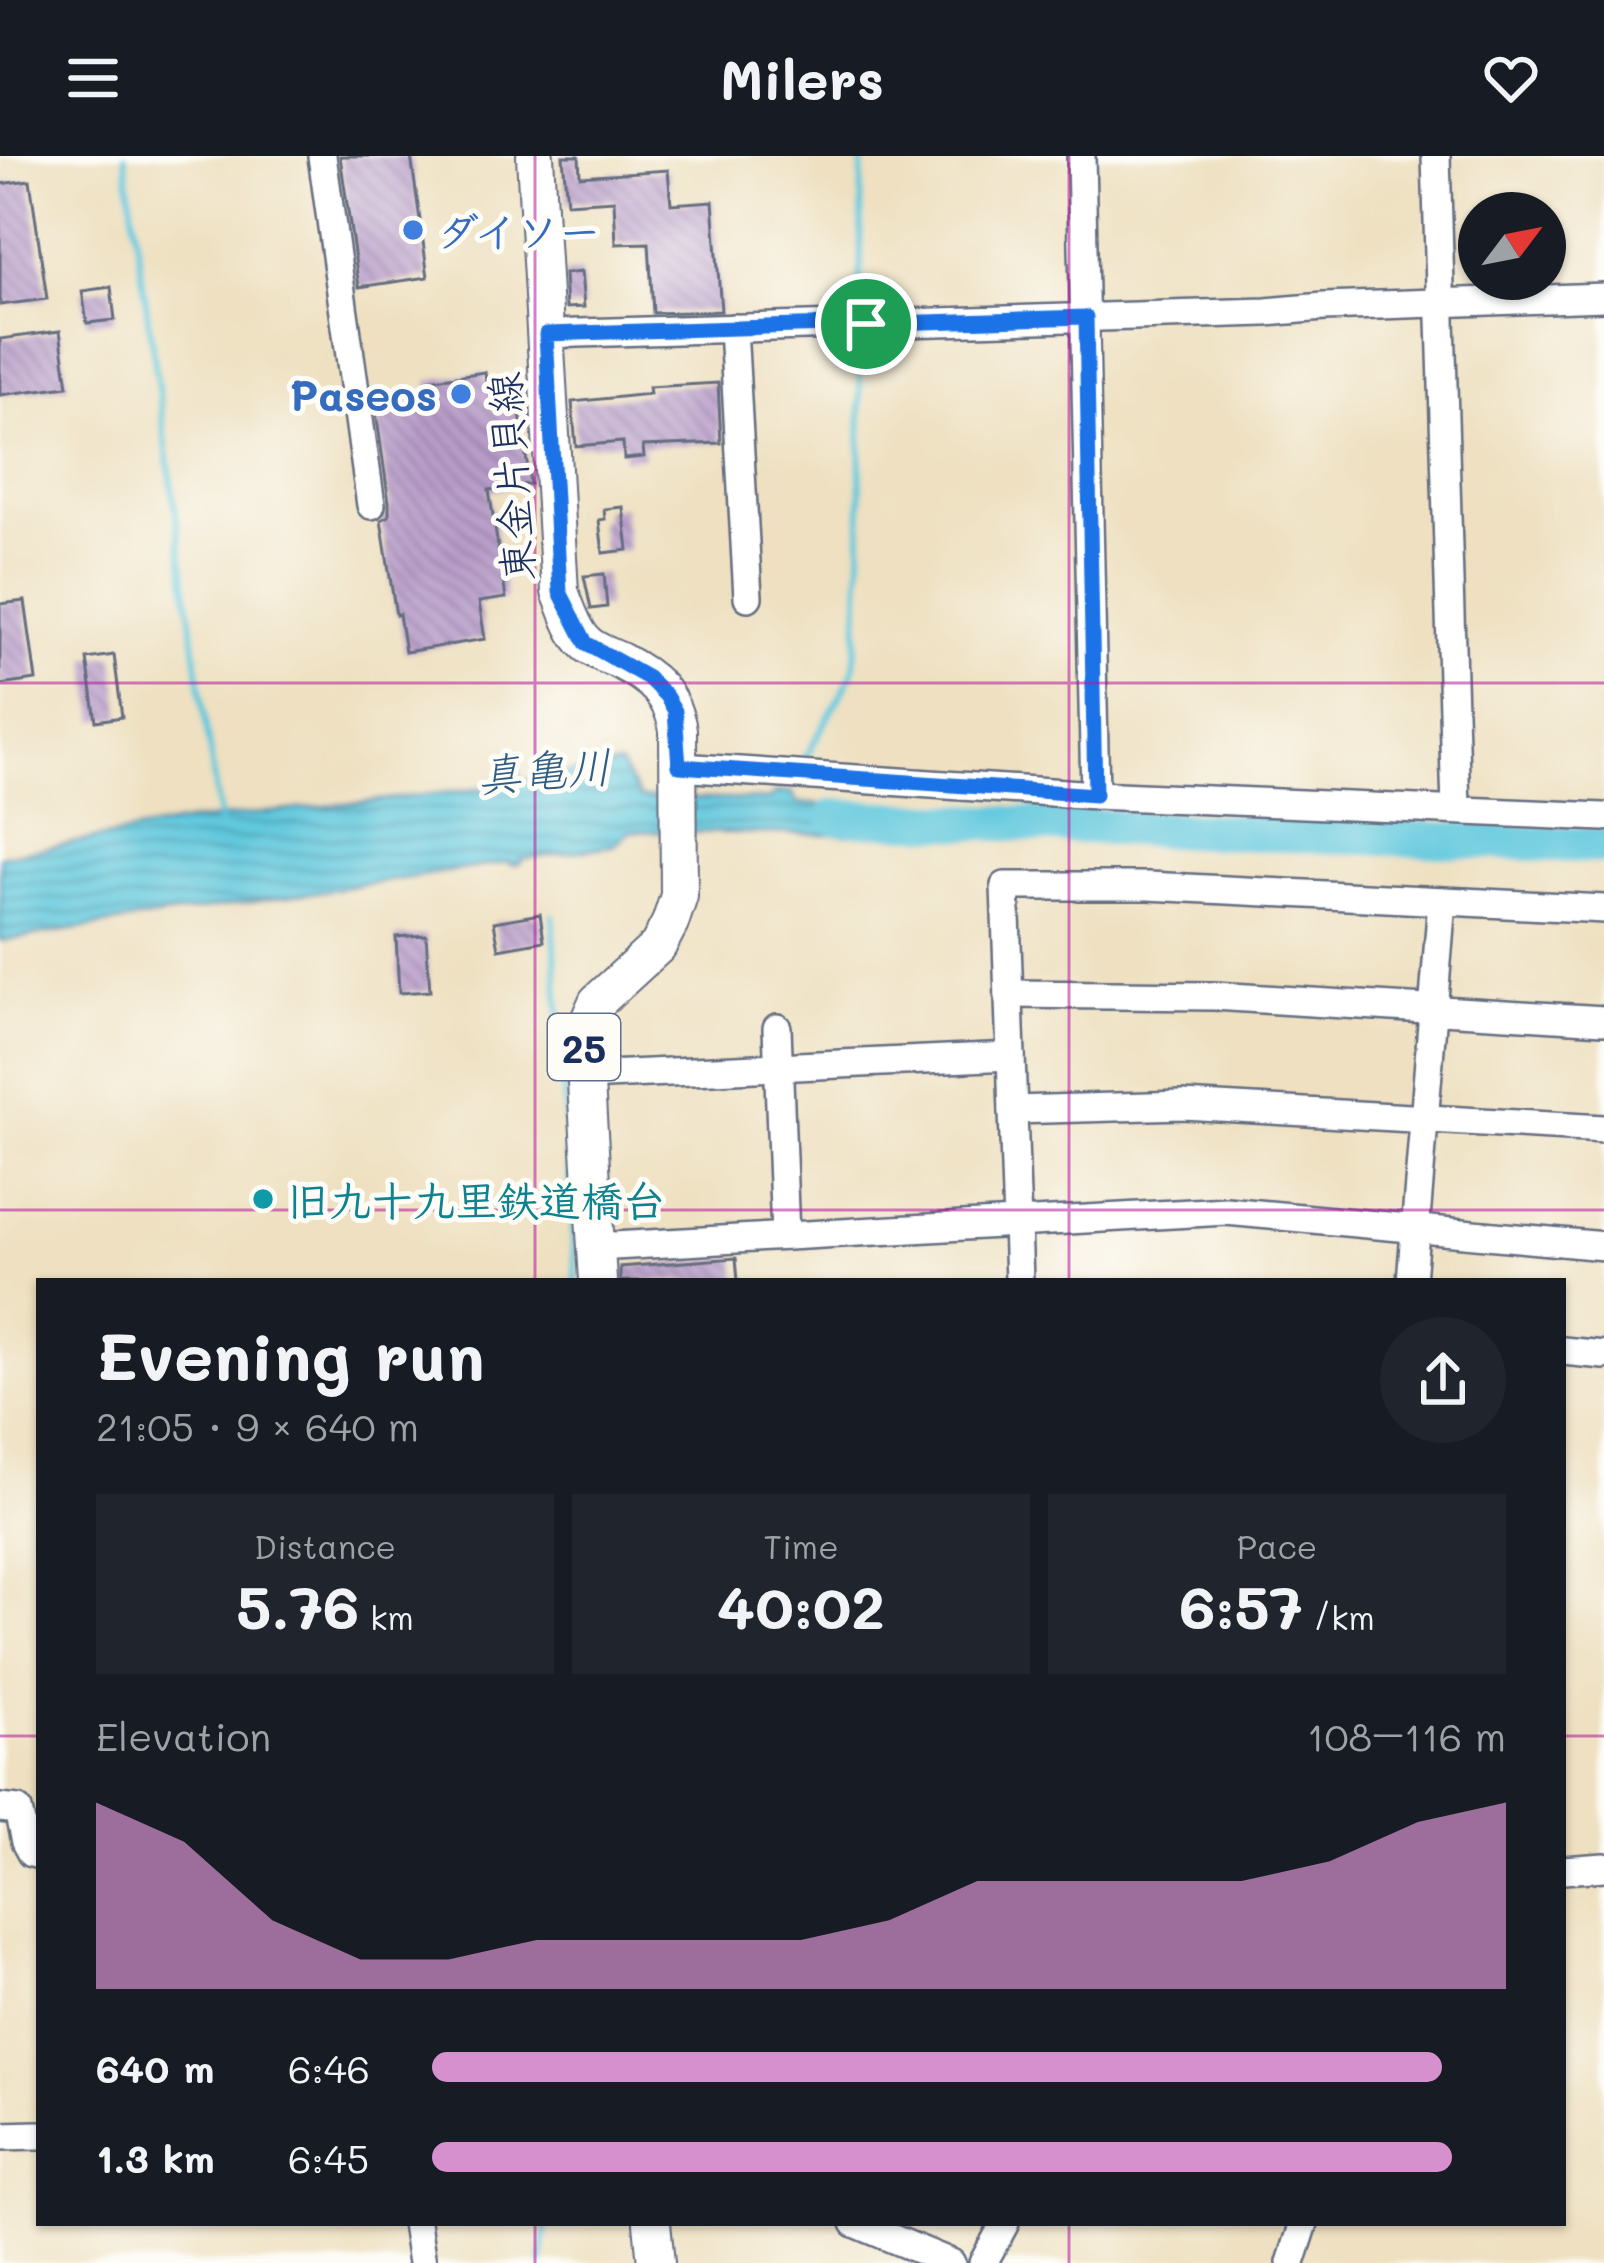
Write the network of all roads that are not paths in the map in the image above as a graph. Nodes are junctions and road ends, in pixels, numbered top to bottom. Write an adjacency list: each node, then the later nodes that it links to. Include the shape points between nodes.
1 (322, 156): 10 (street)
2 (535, 156): 9 (main road, 東金片貝線 / 25)
3 (1081, 156): 7 (street)
4 (1436, 156): 6 (street)
5 (1604, 297): 6 (street)
6 (1440, 304): 7 (street); 14 (street)
7 (1086, 317): 8 (street); 13 (street)
8 (733, 328): 9 (street); 11 (street)
9 (546, 334): 12 (main road, 東金片貝線 / 25, via 560,592 586,643 666,696 675,711)
10 (371, 506)
11 (748, 597)
12 (679, 766): 13 (street); 24 (main road, 東金片貝線 / 25, via 680,896 658,946 597,1002 583,1034)
13 (1095, 795): 14 (street)
14 (1456, 809): 15 (street)
15 (1604, 817)
16 (1442, 901): 17 (street); 18 (street, via 1005,886); 19 (street)
17 (1604, 909)
18 (1009, 994): 19 (street); 22 (street)
19 (1433, 1008): 20 (street); 26 (street)
20 (1604, 1020)
21 (777, 1028): 23 (street)
22 (1011, 1056): 23 (street); 25 (street)
23 (778, 1067): 24 (street); 30 (street)
24 (585, 1076): 32 (main road, 東金片貝線 / 25)
25 (1013, 1110): 26 (street, via 1183,1105); 28 (street)
26 (1424, 1118): 27 (street); 29 (street)
27 (1604, 1129)
28 (1017, 1223): 29 (street, via 1226,1211); 30 (street); 33 (street)
29 (1415, 1227): 31 (street); 34 (street)
30 (785, 1236): 32 (street)
31 (1604, 1246)
32 (597, 1264)
33 (1019, 1278)
34 (1411, 1278)
35 (1566, 1351): 36 (street)
36 (1604, 1355)
37 (0, 1808): 38 (street, via 17,1810)
38 (36, 1854)
39 (1604, 1868): 40 (street)
40 (1566, 1870)
41 (36, 2135): 42 (street)
42 (0, 2136)
43 (416, 2226): 48 (street)
44 (652, 2226): 49 (main road)
45 (862, 2226): 50 (street)
46 (1003, 2226): 51 (street)
47 (1303, 2226): 52 (street)
48 (422, 2263)
49 (656, 2263)
50 (951, 2263)
51 (983, 2263)
52 (1291, 2263)

